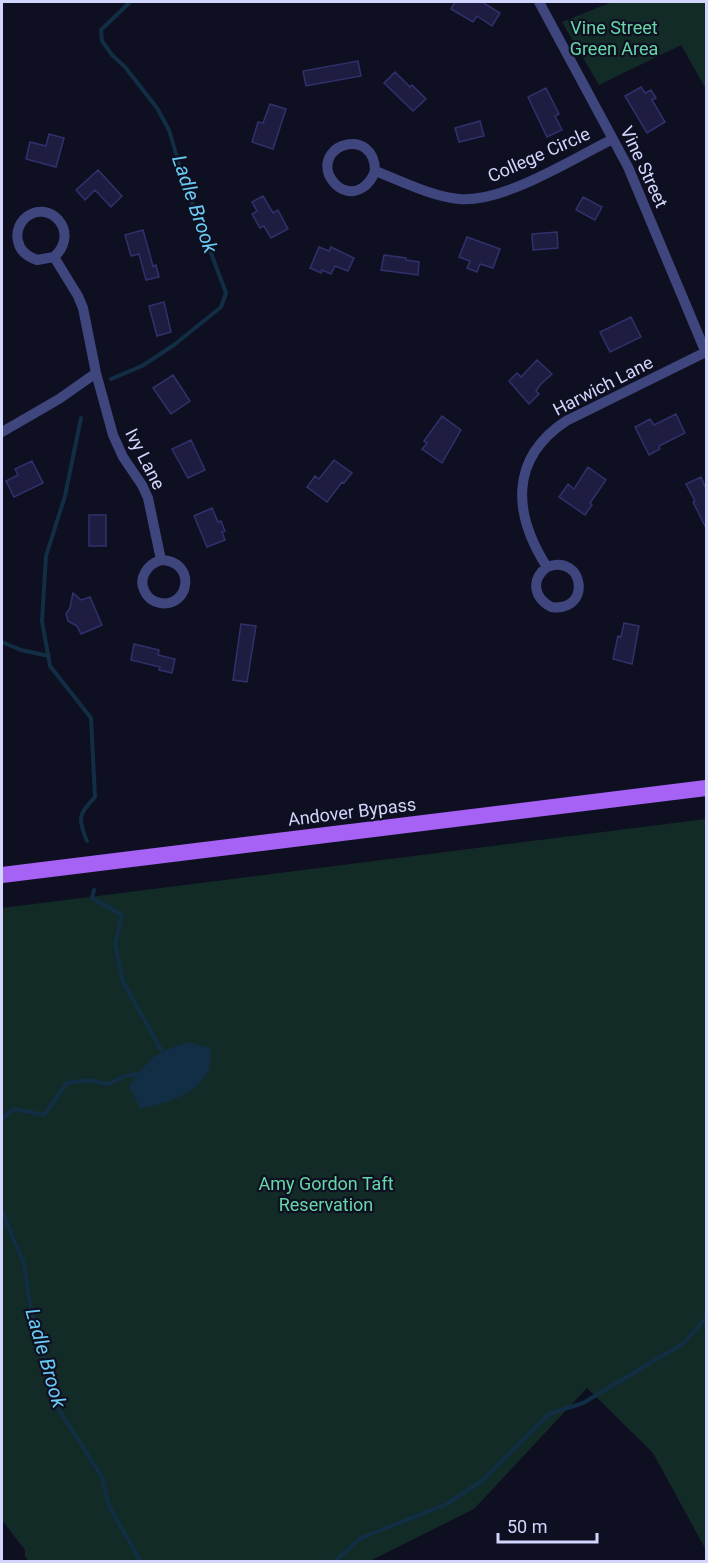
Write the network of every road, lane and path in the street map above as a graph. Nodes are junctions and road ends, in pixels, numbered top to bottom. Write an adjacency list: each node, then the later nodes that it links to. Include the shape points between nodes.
1 (539, 2): 2 (street, Vine Street)
2 (613, 139): 3 (street, College Circle, via 517,187 487,197 444,196); 5 (street, Vine Street, via 641,195)
3 (375, 171): 3 (street, via 368,184 347,191 330,177 328,162 336,149 360,145 372,155)
4 (54, 257): 4 (street, via 37,260 23,252 17,237 27,217 48,213 61,222 66,236); 6 (street, Ivy Lane, via 83,308)
5 (706, 353): 9 (street, Harwich Lane, via 566,421 535,449 525,475 522,502 530,536)
6 (96, 373): 7 (street); 8 (street, Ivy Lane, via 113,435 148,498)
7 (2, 432)
8 (161, 560): 8 (street, via 149,566 143,586 156,602 170,603 182,594 186,580 175,563)
9 (547, 567): 9 (street, via 560,564 577,576 577,597 565,607 550,607 539,598 537,577)
10 (706, 788): 11 (main road, Andover Bypass)
11 (2, 875)

